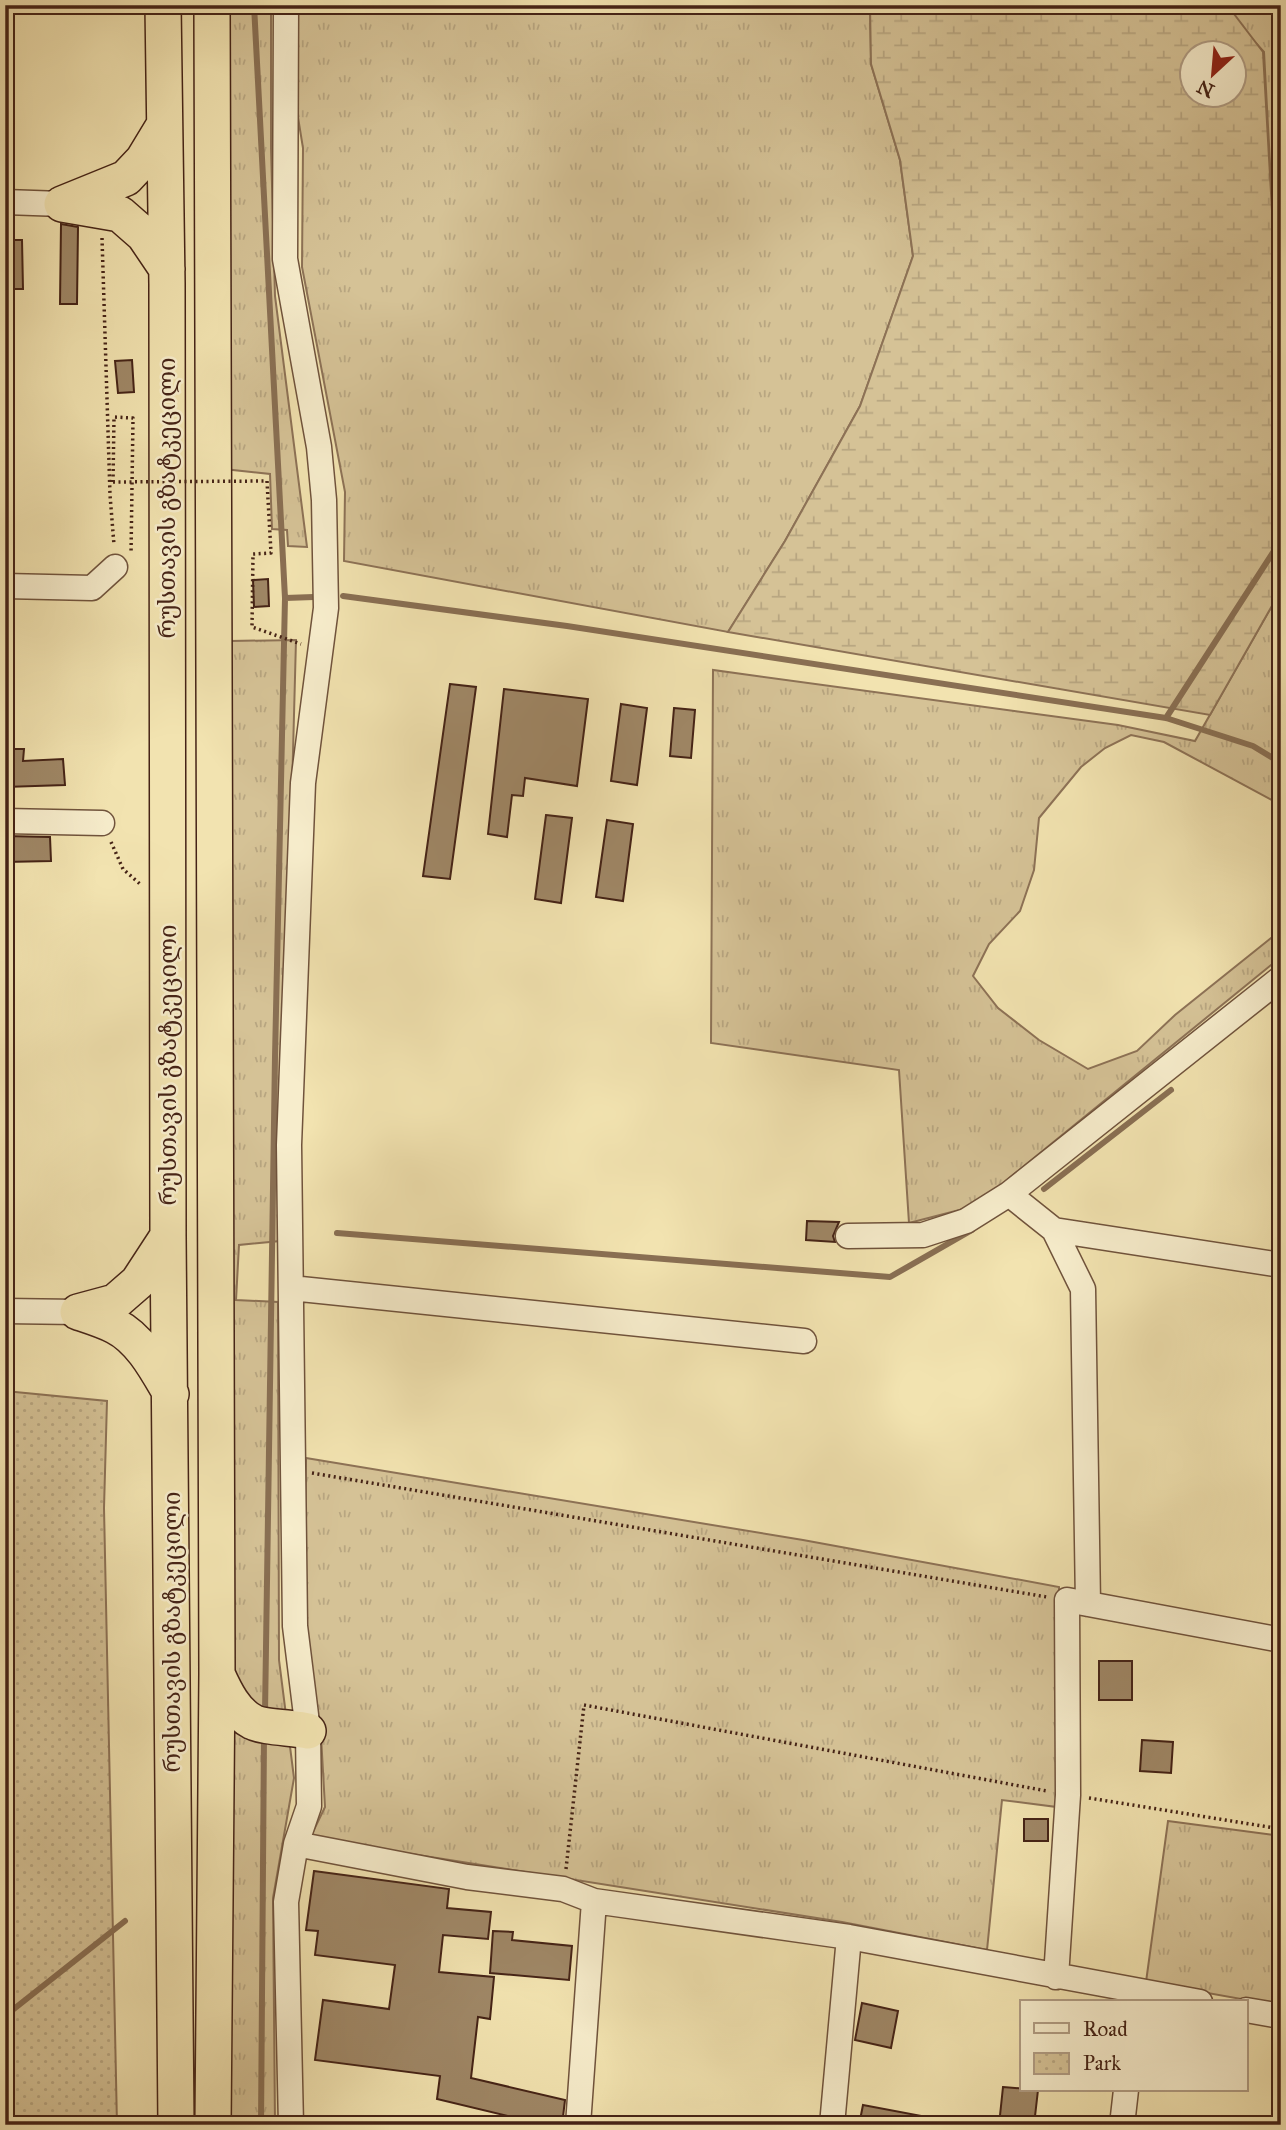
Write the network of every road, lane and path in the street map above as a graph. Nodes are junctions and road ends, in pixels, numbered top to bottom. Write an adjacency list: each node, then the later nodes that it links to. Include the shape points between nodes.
1 (163, 5): 4 (highway, რუსთავის გზატკეცილი)
2 (212, 5): 29 (highway, რუსთავის გზატკეცილი)
3 (286, 5): 21 (street, via 285,259 320,447 326,608 303,783 289,1144)
4 (163, 127): 6 (highway, via 126,178); 8 (highway, რუსთავის გზატკეცილი)
5 (5, 202): 6 (street)
6 (62, 204): 7 (highway)
7 (102, 211): 8 (highway, via 120,214 144,235); 9 (path)
8 (167, 269): 14 (highway, რუსთავის გზატკეცილი)
9 (116, 567): 10 (street, via 92,588); 11 (path, bridge, via 131,562 133,418 114,417 113,482 267,481 271,553 253,555 252,627)
10 (5, 586)
11 (291, 641)
12 (5, 821): 13 (street)
13 (102, 823): 14 (path, via 124,869)
14 (168, 908): 18 (highway, რუსთავის გზატკეცილი)
15 (1281, 978): 16 (street)
16 (1009, 1194): 17 (street); 19 (street, via 966,1221 923,1235)
17 (1054, 1230): 20 (street); 27 (street, via 1083,1289)
18 (168, 1236): 23 (highway, via 138,1282 115,1301); 25 (highway, რუსთავის გზატკეცილი)
19 (848, 1236)
20 (1281, 1265)
21 (291, 1288): 24 (street); 26 (street)
22 (5, 1311): 23 (street)
23 (78, 1312): 25 (highway, via 117,1327 137,1344)
24 (804, 1341)
25 (171, 1394): 44 (highway, რუსთავის გზატკეცილი)
26 (293, 1470): 27 (path); 30 (street, via 295,1626)
27 (1078, 1602): 28 (street); 32 (street)
28 (1281, 1640)
29 (217, 1674): 30 (highway, via 238,1710); 31 (highway, რუსთავის გზატკეცილი)
30 (283, 1727): 31 (highway, via 238,1736); 34 (street, via 309,1806)
31 (217, 1772): 45 (highway, რუსთავის გზატკეცილი)
32 (1068, 1795): 33 (path); 35 (path, via 584,1705); 38 (street)
33 (1281, 1829)
34 (296, 1844): 35 (street, via 467,1877); 46 (street, via 286,1902)
35 (563, 1889): 36 (street)
36 (594, 1901): 37 (street); 47 (street)
37 (849, 1937): 38 (street); 48 (street)
38 (1056, 1977): 39 (street)
39 (1135, 1997): 40 (street)
40 (1174, 2000)
41 (1248, 2010): 42 (street)
42 (1281, 2016)
43 (1126, 2092): 49 (street)
44 (176, 2125)
45 (213, 2125)
46 (290, 2125)
47 (578, 2125)
48 (832, 2125)
49 (1122, 2125)

